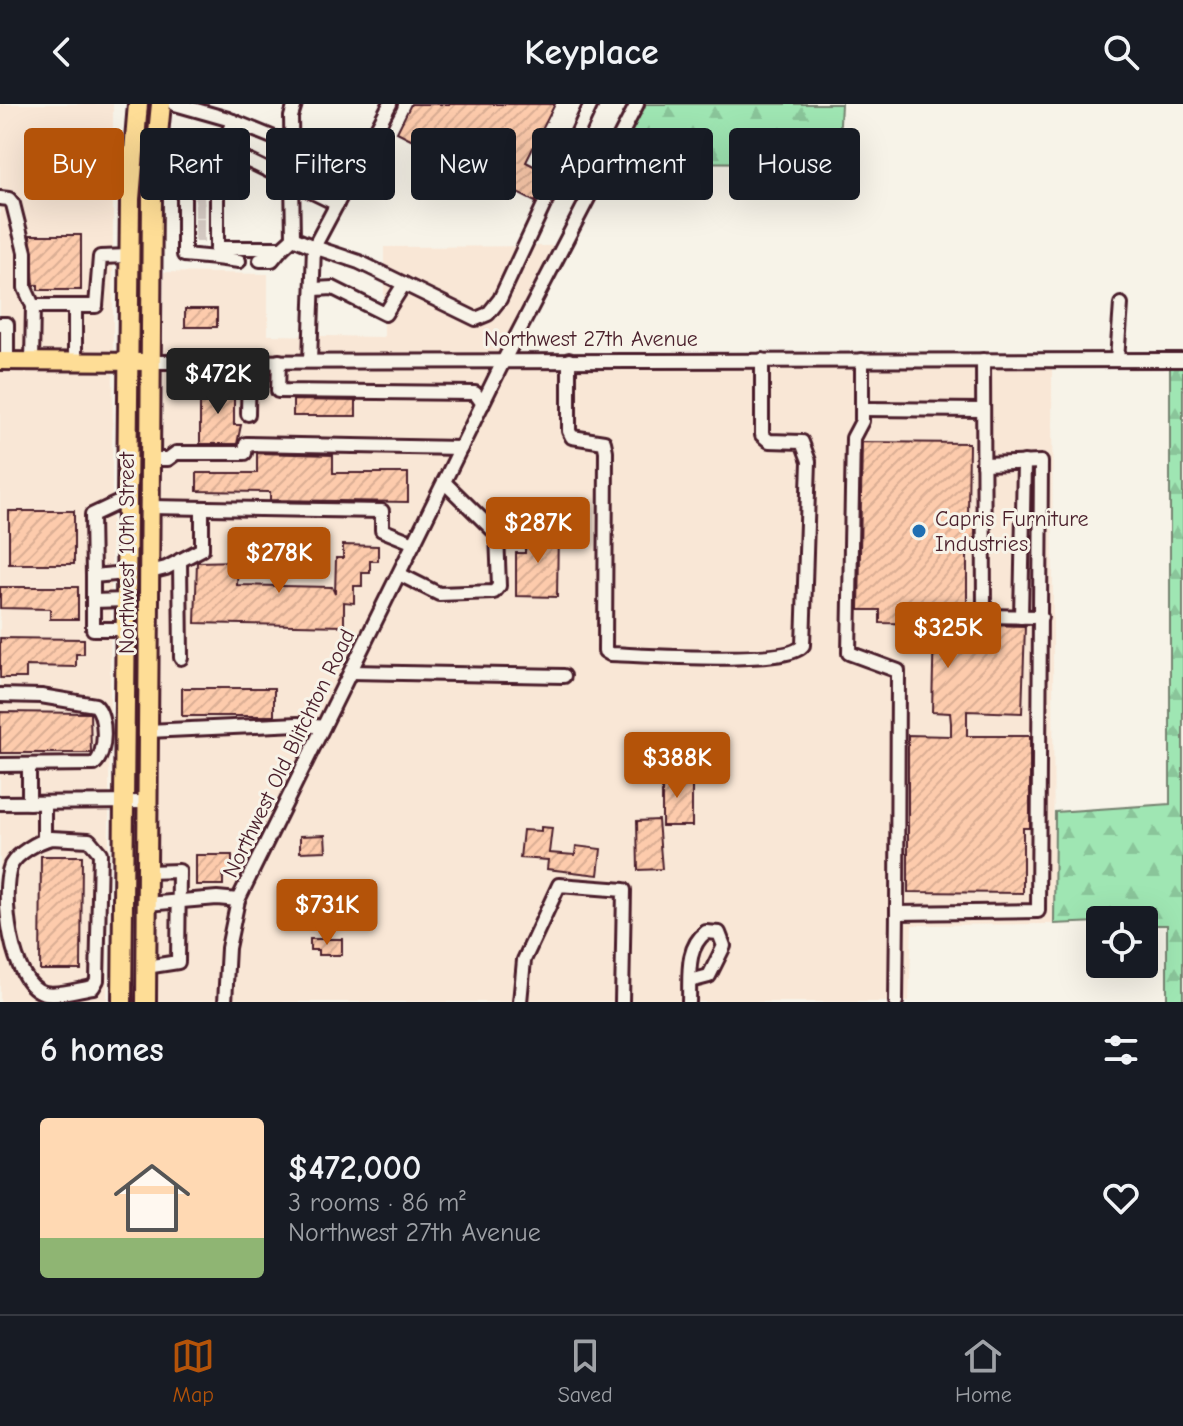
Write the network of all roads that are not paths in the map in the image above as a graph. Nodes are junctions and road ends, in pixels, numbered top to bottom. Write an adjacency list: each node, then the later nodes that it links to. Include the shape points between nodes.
1 (138, 104): 26 (highway, Northwest 10th Street)
2 (161, 104): 48 (highway, Northwest 10th Street, via 152,195)
3 (175, 104): 8 (street)
4 (390, 104): 22 (street)
5 (591, 104): 11 (street)
6 (637, 104): 12 (street, Northwest Old Blitchton Road)
7 (291, 105): 10 (street)
8 (233, 121): 9 (street); 13 (street)
9 (230, 128)
10 (291, 128)
11 (580, 128)
12 (625, 128)
13 (266, 134)
14 (0, 198): 32 (street, via 13,204 25,252 25,288)
15 (200, 200): 21 (street)
16 (202, 200): 21 (street)
17 (291, 200): 23 (street)
18 (329, 200): 22 (street)
19 (546, 200): 29 (street, via 488,314 476,319)
20 (587, 200): 35 (street, Northwest Old Blitchton Road)
21 (201, 203): 25 (street); 28 (street)
22 (337, 204): 24 (street)
23 (293, 238): 24 (street); 25 (street)
24 (314, 247): 29 (street); 30 (street)
25 (282, 248): 27 (street, via 272,260)
26 (129, 256): 33 (street, via 100,257 96,306); 47 (highway, Northwest 10th Street)
27 (260, 260)
28 (239, 261)
29 (404, 284): 30 (street, via 385,314 333,288)
30 (315, 289): 45 (street)
31 (1121, 304): 40 (street)
32 (33, 306): 33 (street); 43 (street)
33 (75, 306): 46 (street)
34 (0, 324): 42 (street, via 7,324)
35 (504, 360): 36 (street, Northwest 27th Avenue); 45 (street, Northwest 27th Avenue); 50 (street, Northwest Old Blitchton Road)
36 (569, 360): 37 (street, Northwest 27th Avenue); 37 (street, via 569,431 572,437 604,442 606,451 605,651 763,657 795,652 803,645 809,461 802,442 769,441 762,435)
37 (762, 360): 38 (street, Northwest 27th Avenue)
38 (862, 360): 39 (street, Northwest 27th Avenue); 51 (street)
39 (983, 360): 40 (street, Northwest 27th Avenue); 52 (street)
40 (1117, 360): 41 (street, Northwest 27th Avenue)
41 (1183, 360)
42 (4, 361): 43 (main road, Northwest 27th Avenue)
43 (32, 361): 46 (main road, Northwest 27th Avenue)
44 (279, 361): 45 (street, Northwest 27th Avenue); 49 (street, Northwest 27th Avenue); 50 (street, via 278,391 475,393)
45 (310, 361)
46 (75, 362): 47 (main road, Northwest 27th Avenue)
47 (127, 362): 48 (main road, Northwest 27th Avenue); 59 (highway, Northwest 10th Street)
48 (151, 362): 49 (street, Northwest 27th Avenue); 55 (highway, Northwest 10th Street)
49 (249, 362): 53 (street)
50 (483, 404): 54 (street, Northwest Old Blitchton Road)
51 (862, 409): 52 (street); 91 (street, via 853,438 849,653 898,671)
52 (983, 410): 57 (street)
53 (248, 414)
54 (461, 448): 55 (street, via 246,444 245,453 176,453 168,459); 58 (street, Northwest Old Blitchton Road)
55 (150, 459): 60 (highway, Northwest 10th Street)
56 (1024, 462): 57 (street); 70 (street); 71 (street, via 1041,462)
57 (983, 464): 70 (street, via 984,616)
58 (444, 482): 62 (street, Northwest Old Blitchton Road); 66 (street, via 497,534 499,586 494,592 439,594)
59 (126, 499): 65 (highway, Northwest 10th Street); 67 (street, via 92,515)
60 (150, 507): 61 (street); 64 (highway, Northwest 10th Street)
61 (202, 508): 62 (street, via 382,511 382,530); 63 (street, via 202,549)
62 (414, 543): 66 (street, Northwest Old Blitchton Road)
63 (180, 560): 64 (street); 73 (street)
64 (150, 572): 65 (highway); 78 (highway, Northwest 10th Street)
65 (126, 573): 67 (street); 68 (highway, Northwest 10th Street)
66 (399, 574): 74 (street, Northwest Old Blitchton Road)
67 (93, 576): 69 (street)
68 (126, 600): 69 (street); 72 (highway, Northwest 10th Street)
69 (93, 601): 72 (street, via 93,629)
70 (1021, 617): 71 (street)
71 (1041, 617): 91 (street, via 1038,911)
72 (125, 629): 85 (highway, Northwest 10th Street)
73 (181, 658)
74 (351, 672): 75 (street); 77 (street, Northwest Old Blitchton Road)
75 (564, 676)
76 (0, 695): 80 (street, via 95,705 103,715 101,754 94,764)
77 (323, 727): 78 (street, via 279,724); 89 (street, Northwest Old Blitchton Road)
78 (148, 731): 81 (highway, Northwest 10th Street)
79 (0, 765): 80 (street)
80 (29, 765): 83 (street)
81 (148, 802): 85 (street); 87 (highway, Northwest 10th Street)
82 (0, 803): 83 (street)
83 (29, 803): 84 (street)
84 (44, 803): 85 (street); 86 (street)
85 (124, 803): 95 (highway, Northwest 10th Street)
86 (44, 840): 94 (street, via 10,866 5,905 12,952); 94 (street, via 89,840 100,853 97,980 93,987)
87 (147, 872): 88 (street, via 179,871); 90 (highway, Northwest 10th Street)
88 (179, 899): 89 (street); 90 (street); 92 (street, via 178,962)
89 (238, 900): 97 (street, Northwest Old Blitchton Road)
90 (147, 904): 92 (highway, Northwest 10th Street)
91 (897, 913): 101 (street)
92 (146, 967): 96 (highway, Northwest 10th Street)
93 (690, 981): 100 (street)
94 (45, 998)
95 (122, 1002)
96 (146, 1002)
97 (225, 1002)
98 (520, 1002): 99 (street, via 524,960 559,885 624,890)
99 (622, 1002)
100 (689, 1002)
101 (896, 1002)

